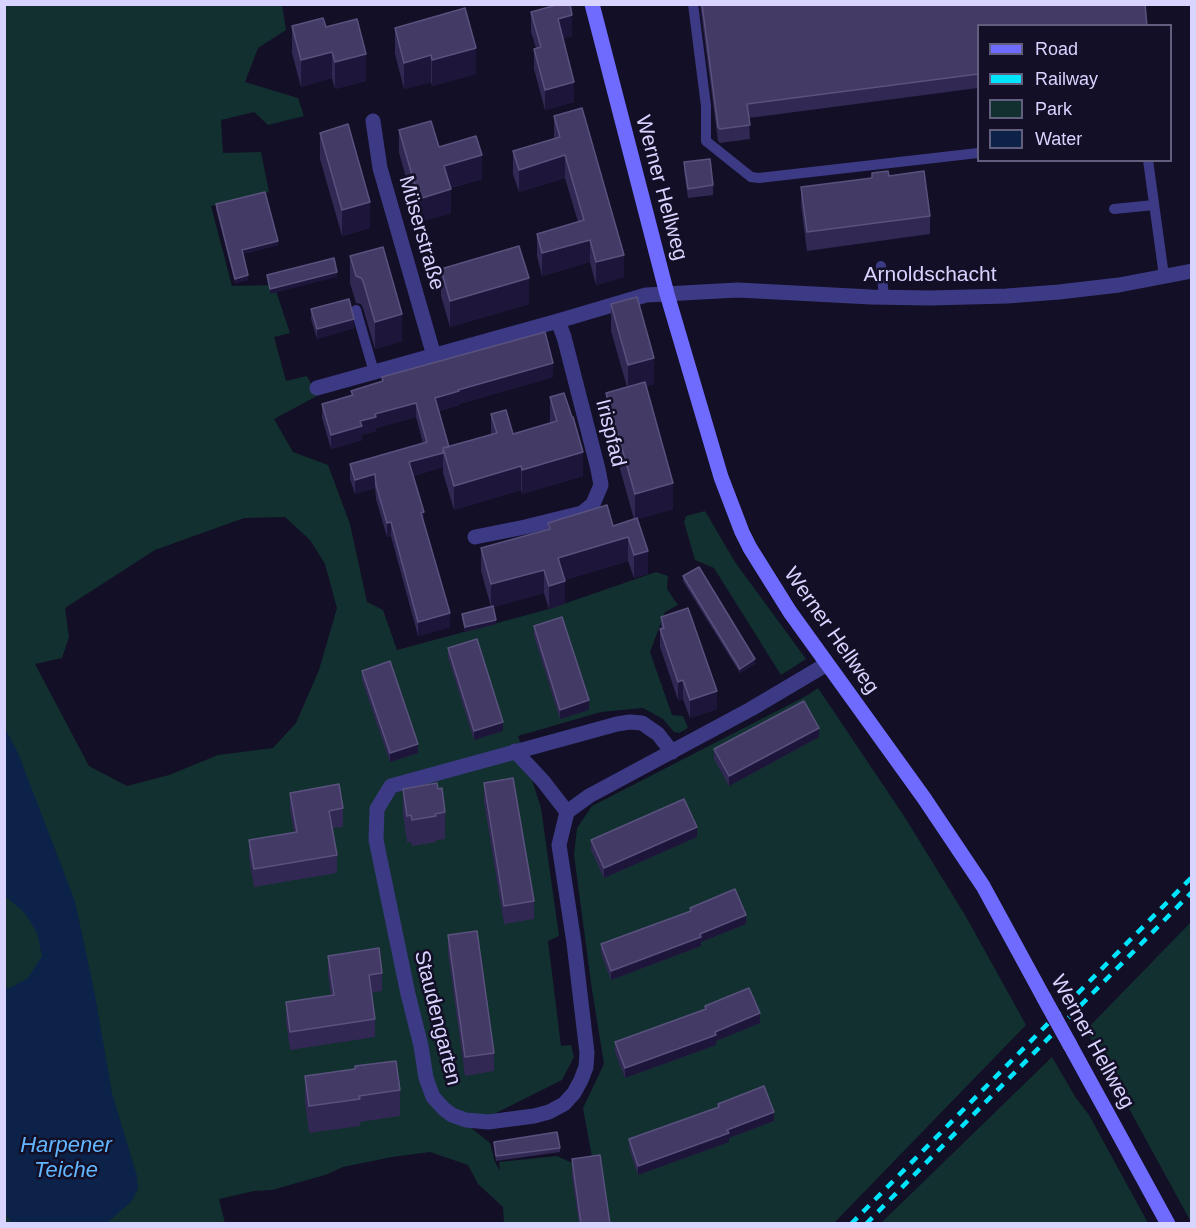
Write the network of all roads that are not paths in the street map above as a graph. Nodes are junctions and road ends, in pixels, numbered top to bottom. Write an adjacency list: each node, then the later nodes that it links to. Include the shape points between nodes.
1 (592, 4): 11 (main road, Werner Hellweg)
2 (693, 4): 4 (lane, via 706,106 706,141 751,177)
3 (373, 121): 15 (street, Müserstraße, via 380,168)
4 (977, 153)
5 (1148, 162): 6 (lane)
6 (1154, 205): 7 (lane); 10 (lane)
7 (1113, 208)
8 (881, 266): 12 (lane)
9 (1191, 271): 10 (street, Arnoldschacht)
10 (1164, 276): 12 (street, Arnoldschacht, via 1059,292)
11 (667, 294): 12 (street, Arnoldschacht, via 738,290); 14 (street, via 646,295); 19 (main road, Werner Hellweg, via 721,477 742,532)
12 (884, 297)
13 (356, 310): 16 (lane)
14 (558, 321): 15 (street); 18 (street, Irispfad, via 601,485 593,504 582,513)
15 (434, 356): 16 (street)
16 (374, 372): 17 (street)
17 (317, 388)
18 (475, 537)
19 (827, 664): 21 (street); 23 (main road, Werner Hellweg, bridge, via 982,886)
20 (515, 751): 21 (street, Staudengarten, via 630,722 642,723); 22 (street); 22 (street, Staudengarten, via 391,786 376,809 376,840 426,1078 433,1097 444,1109 466,1120 489,1122 549,1112 574,1093 586,1067 574,943 559,845)
21 (672, 752): 22 (street)
22 (567, 812)
23 (1168, 1224)

